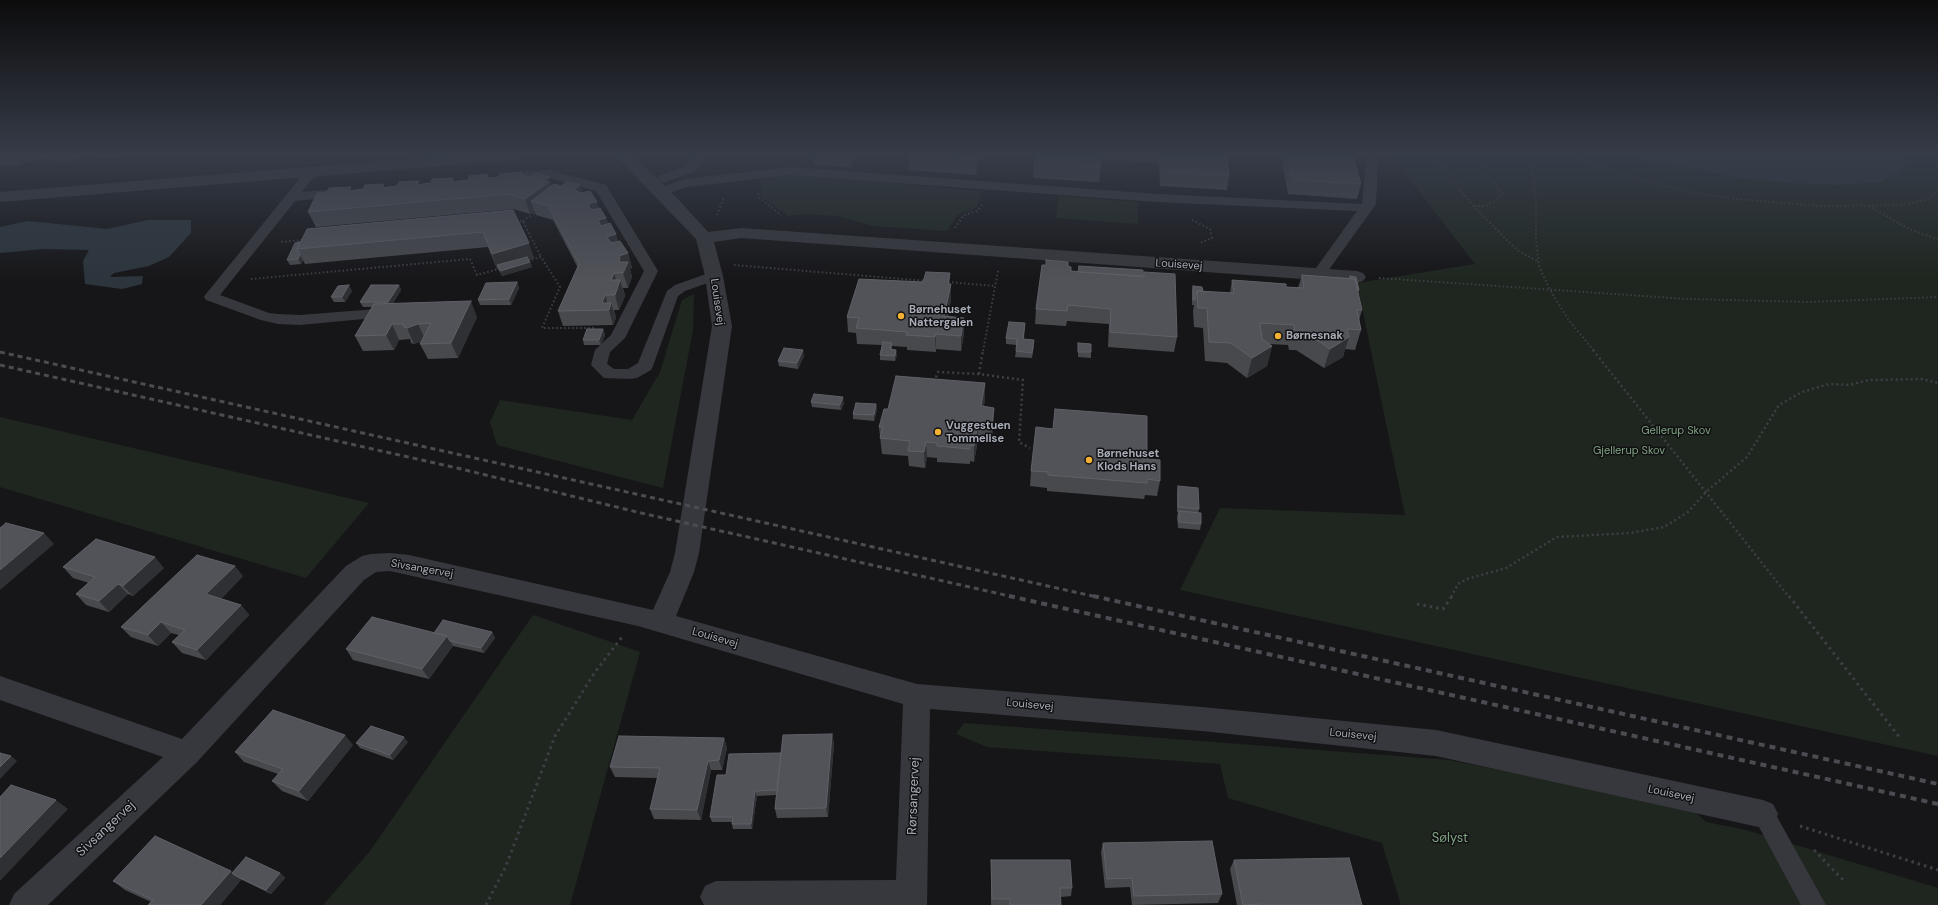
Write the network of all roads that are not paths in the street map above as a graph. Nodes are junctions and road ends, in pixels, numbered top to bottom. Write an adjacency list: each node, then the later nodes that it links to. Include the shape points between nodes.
1 (291, 197): 11 (lane, via 211,297 278,319 300,320)
2 (607, 197): 8 (lane, via 651,271 616,338 603,350 599,365 610,374 631,374 645,366 672,294)
3 (666, 197): 7 (street, Louisevej)
4 (1145, 197): 6 (lane)
5 (1369, 197): 6 (lane)
6 (1366, 208): 9 (lane)
7 (704, 238): 8 (street, Louisevej); 9 (street, Louisevej, via 741,233)
8 (713, 272): 12 (street, Louisevej, via 722,326 687,554 680,578)
9 (1318, 275): 10 (street, Louisevej)
10 (1357, 277)
11 (406, 312)
12 (650, 619): 14 (street, Louisevej); 15 (street, Sivsangervej, via 409,565 372,563 355,572)
13 (0, 688): 15 (street)
14 (917, 696): 16 (street, Louisevej, via 1202,719 1436,743); 18 (street, Rørsangervej)
15 (187, 753): 19 (street, Sivsangervej)
16 (1763, 814): 20 (lane)
17 (716, 896): 18 (street, Rørsangervej)
18 (911, 900)
19 (25, 905)
20 (1814, 905)

